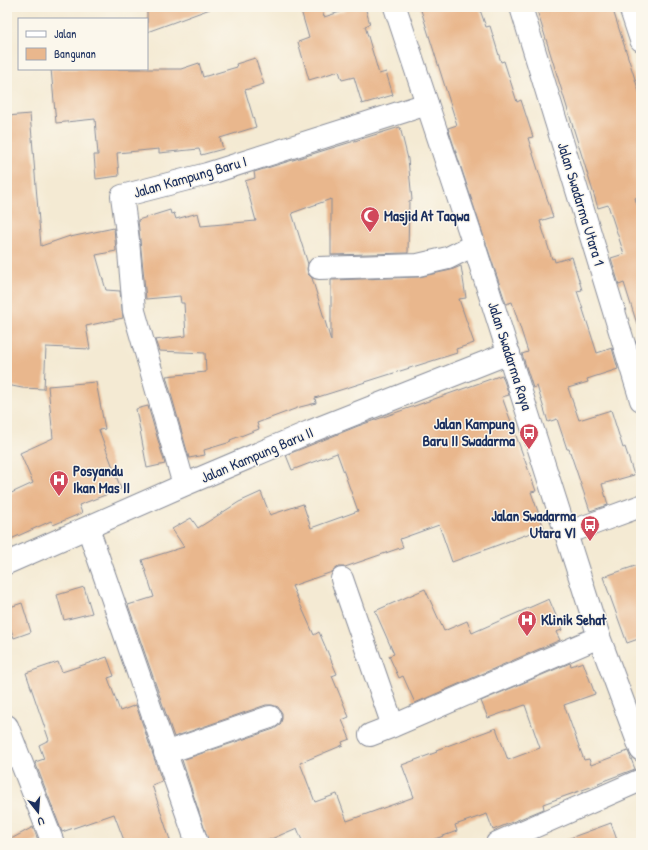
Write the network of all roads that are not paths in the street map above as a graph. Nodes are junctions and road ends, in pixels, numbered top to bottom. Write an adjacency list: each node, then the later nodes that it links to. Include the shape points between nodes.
1 (395, 7): 5 (street, Jalan Swadarma Raya)
2 (520, 7): 9 (street, Jalan Swadarma Utara 1)
3 (630, 7): 4 (street)
4 (641, 40)
5 (426, 104): 6 (street, Jalan Swadarma Raya); 10 (street, Jalan Kampung Baru I, via 207,174 122,196 134,311)
6 (474, 245): 7 (street, via 448,258 418,265); 8 (street, Jalan Swadarma Raya)
7 (319, 268)
8 (509, 353): 10 (street, Jalan Kampung Baru II); 13 (street, Jalan Swadarma Raya)
9 (641, 400)
10 (184, 485): 12 (street, Jalan Kampung Baru II)
11 (641, 506): 13 (street)
12 (88, 528): 14 (street, Jalan Kampung Baru II); 22 (street)
13 (566, 533): 16 (street, Jalan Swadarma Raya)
14 (7, 563)
15 (342, 579): 19 (street)
16 (599, 637): 19 (street); 21 (street, Jalan Swadarma Raya)
17 (270, 717): 22 (street)
18 (7, 726): 24 (street)
19 (393, 726): 20 (street)
20 (370, 735)
21 (641, 750)
22 (165, 753): 25 (street)
23 (641, 780): 26 (street)
24 (53, 843)
25 (196, 843)
26 (497, 843)

